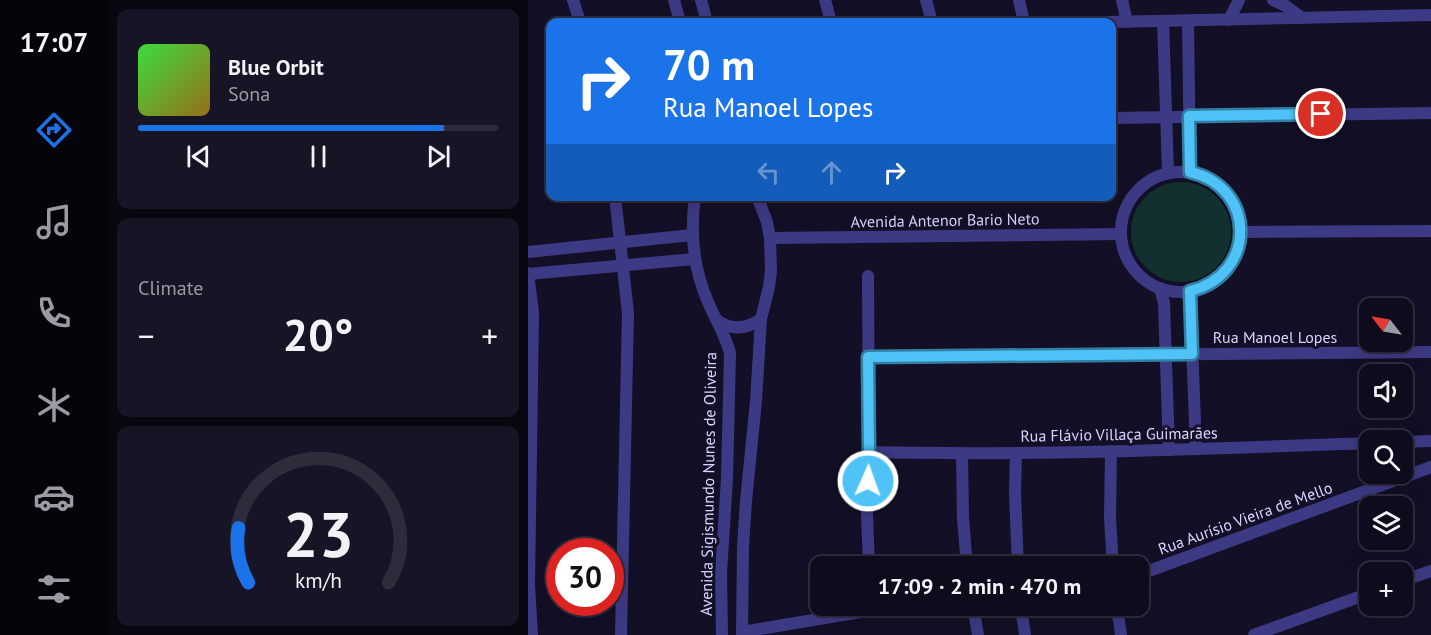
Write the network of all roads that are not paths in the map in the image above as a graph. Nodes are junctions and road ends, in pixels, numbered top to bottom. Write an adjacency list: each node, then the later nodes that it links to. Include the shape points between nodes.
1 (573, 0): 11 (street)
2 (674, 0): 12 (street)
3 (701, 0): 13 (street)
4 (825, 0): 14 (street)
5 (927, 0): 15 (street)
6 (1019, 0): 16 (street)
7 (1122, 0): 22 (street)
8 (1239, 0): 18 (street)
9 (1273, 0): 17 (street)
10 (1431, 15): 17 (street)
11 (579, 18)
12 (679, 18)
13 (706, 18)
14 (830, 18)
15 (931, 18)
16 (1023, 18)
17 (1302, 18): 18 (street)
18 (1229, 20): 20 (street)
19 (1162, 21): 20 (street); 22 (street); 25 (street)
20 (1188, 21): 24 (street)
21 (1116, 22): 22 (street)
22 (1127, 22)
23 (1431, 112): 24 (street)
24 (1189, 116): 25 (street); 28 (street)
25 (1166, 117): 26 (street); 27 (street)
26 (1116, 118)
27 (1168, 172): 28 (street); 34 (street, via 1148,181 1132,195 1123,214)
28 (1190, 172): 33 (street, via 1210,179 1227,192 1237,211)
29 (616, 201): 37 (street)
30 (695, 201): 35 (street, Avenida Sigismundo Nunes de Oliveira)
31 (759, 201): 36 (street)
32 (1431, 231): 33 (street)
33 (1241, 232): 44 (street, via 1236,253 1225,272 1209,285)
34 (1120, 234): 36 (street, Avenida Antenor Bario Neto); 43 (street, via 1129,263 1143,279)
35 (692, 235): 37 (street); 39 (street, Avenida Sigismundo Nunes de Oliveira)
36 (770, 238): 46 (street, via 771,271)
37 (620, 242): 38 (street); 40 (street)
38 (528, 252)
39 (694, 259): 40 (street); 45 (street, Avenida Sigismundo Nunes de Oliveira)
40 (623, 266): 41 (street); 75 (street, via 628,313)
41 (528, 274): 74 (street, via 533,313 529,585)
42 (868, 276): 50 (street)
43 (1160, 288): 44 (street); 48 (street)
44 (1190, 291): 49 (street)
45 (716, 319): 46 (street, via 738,328); 76 (street, Avenida Sigismundo Nunes de Oliveira, via 730,353)
46 (761, 319): 73 (street, via 742,547)
47 (1431, 352): 49 (street, Rua Manoel Lopes)
48 (1166, 354): 49 (street, Rua Manoel Lopes); 50 (street, Rua Manoel Lopes); 55 (street)
49 (1192, 354): 54 (street)
50 (868, 357): 57 (street)
51 (1431, 441): 52 (street)
52 (1413, 442)
53 (1359, 443): 54 (street, Rua Flávio Villaça Guimarães)
54 (1196, 449): 55 (street, Rua Flávio Villaça Guimarães)
55 (1170, 450): 56 (street, Rua Flávio Villaça Guimarães)
56 (1110, 451): 58 (street, Rua Flávio Villaça Guimarães); 64 (street)
57 (869, 452): 59 (street, Rua Flávio Villaça Guimarães); 61 (street)
58 (1016, 453): 59 (street, Rua Flávio Villaça Guimarães); 63 (street)
59 (962, 454): 62 (street)
60 (1431, 466): 65 (street, Rua Aurísio Vieira de Mello)
61 (869, 556)
62 (967, 556)
63 (1018, 556)
64 (1112, 556)
65 (1149, 571)
66 (1431, 571): 67 (street)
67 (1413, 577)
68 (1359, 597): 80 (street)
69 (833, 616): 73 (street)
70 (975, 616): 77 (street)
71 (1022, 616): 78 (street)
72 (1118, 616): 79 (street)
73 (742, 634)
74 (532, 635)
75 (621, 635)
76 (722, 635)
77 (978, 635)
78 (1025, 635)
79 (1121, 635)
80 (1254, 635)

